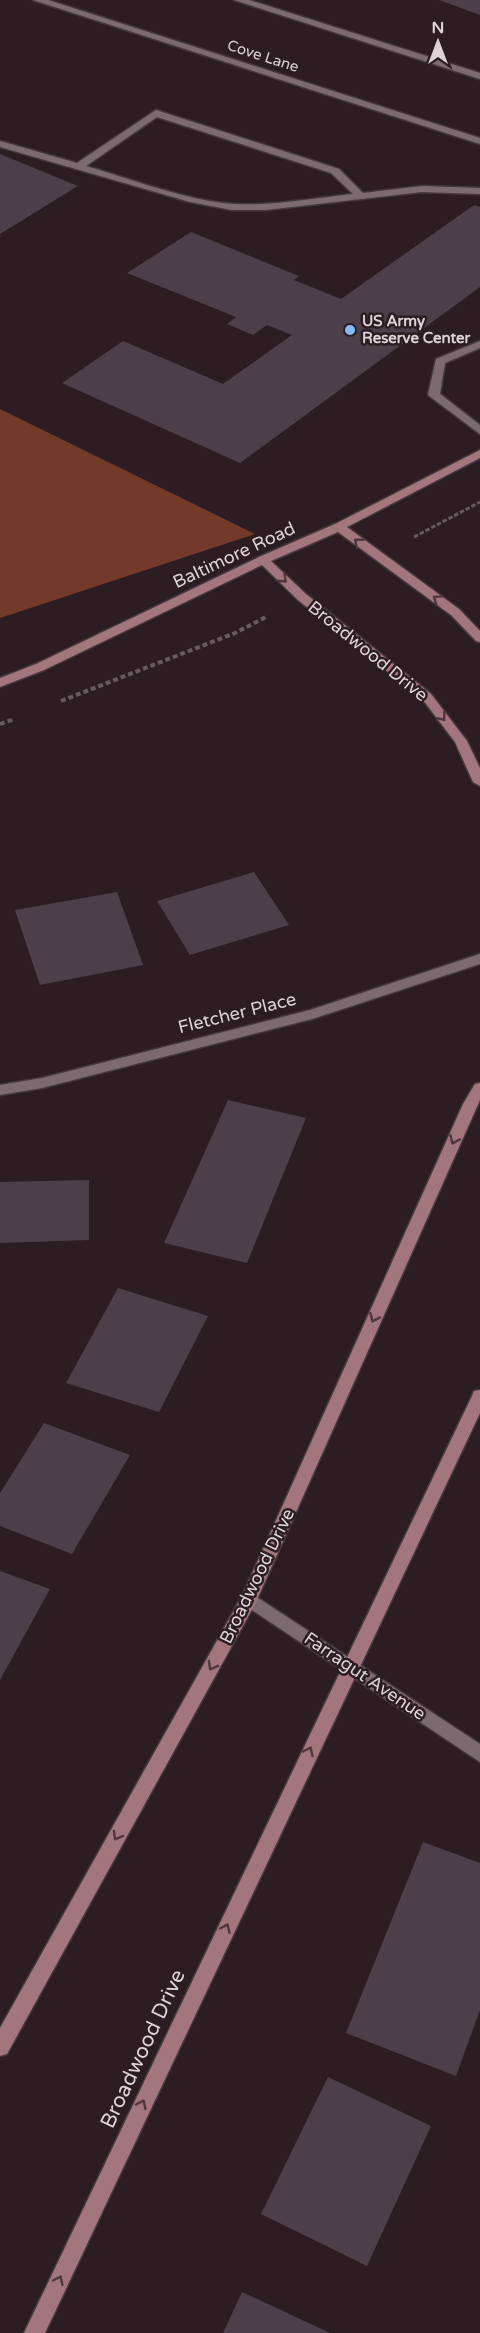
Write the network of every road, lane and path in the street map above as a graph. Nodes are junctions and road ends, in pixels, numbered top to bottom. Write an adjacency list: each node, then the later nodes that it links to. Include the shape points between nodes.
1 (38, 0): 4 (street, Cove Lane)
2 (239, 0): 3 (street)
3 (480, 76)
4 (480, 141)
5 (0, 144): 6 (street)
6 (78, 167): 8 (street, via 232,207); 8 (street, via 156,113 335,171)
7 (480, 191): 8 (street, via 422,189)
8 (362, 196)
9 (480, 344): 10 (street, via 440,361 434,395)
10 (480, 430)
11 (480, 453): 13 (street, Baltimore Road)
12 (480, 502): 14 (path)
13 (339, 527): 14 (street, one-way to 13); 15 (street, Baltimore Road)
14 (377, 557): 17 (street, one-way to 14, via 455,612)
15 (263, 560): 16 (street, Broadwood Drive, one-way to 16); 18 (street, Baltimore Road)
16 (302, 597): 19 (path, via 235,633); 22 (street, Broadwood Drive, one-way to 22, via 427,697 461,741)
17 (480, 638)
18 (0, 683)
19 (51, 705)
20 (19, 717): 21 (path)
21 (0, 724)
22 (480, 782)
23 (480, 960): 25 (street, Fletcher Place, via 312,1014 42,1083)
24 (480, 1088): 27 (street, Broadwood Drive, one-way to 27)
25 (0, 1090)
26 (480, 1396): 28 (street, Broadwood Drive)
27 (249, 1599): 28 (street, Farragut Avenue); 30 (street, Broadwood Drive, one-way to 30)
28 (349, 1666): 29 (street, Farragut Avenue); 31 (street, Broadwood Drive, one-way to 28)
29 (480, 1754)
30 (0, 2047)
31 (34, 2333)

